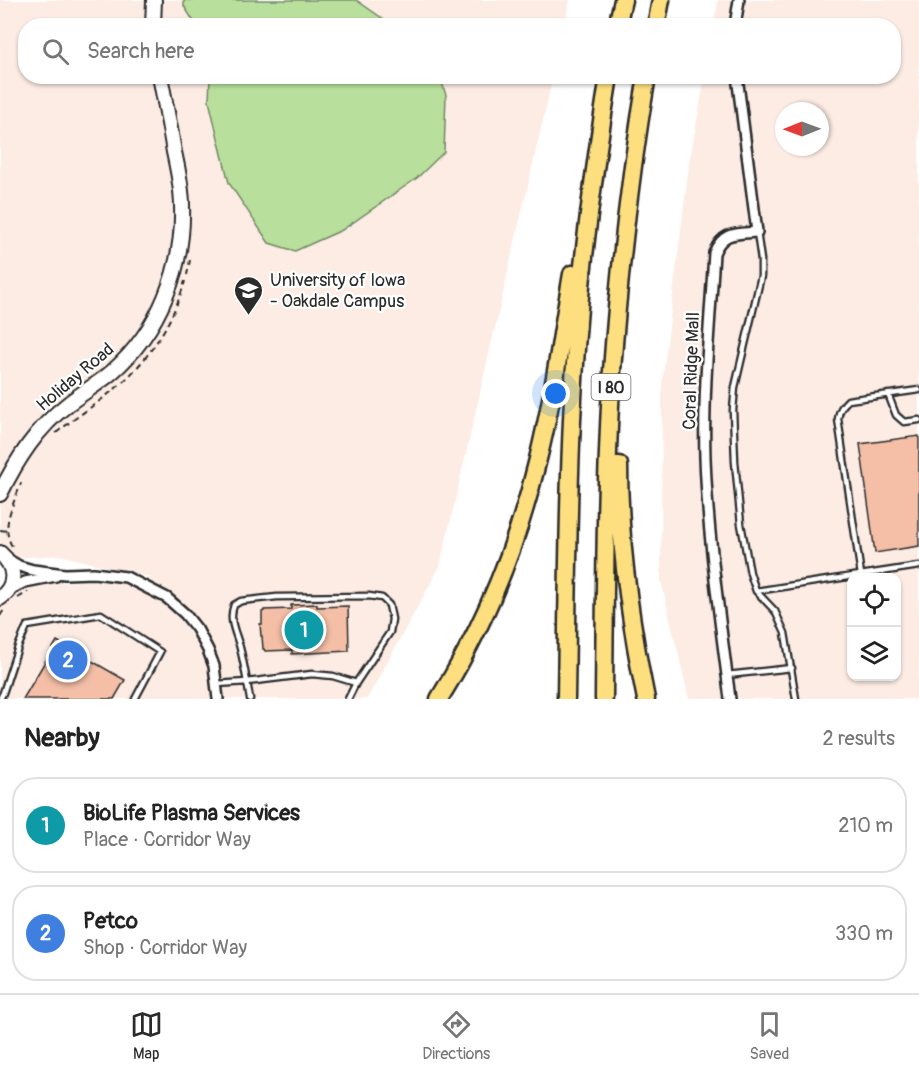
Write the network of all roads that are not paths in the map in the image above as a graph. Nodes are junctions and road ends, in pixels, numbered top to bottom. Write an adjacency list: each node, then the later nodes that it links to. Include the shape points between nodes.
1 (154, 0): 5 (street)
2 (623, 0): 6 (highway)
3 (661, 0): 7 (highway)
4 (739, 0): 8 (street)
5 (153, 18)
6 (619, 18)
7 (658, 18)
8 (736, 18)
9 (161, 84): 19 (street, Holiday Road, via 182,205 180,246 170,286 140,341 113,371 48,421 21,455)
10 (608, 84): 13 (highway, I 80)
11 (646, 84): 15 (highway, I 80)
12 (737, 84): 14 (street)
13 (601, 123): 38 (highway, via 538,461 512,546 489,603); 39 (highway, I 80, via 585,247 572,409)
14 (757, 232): 26 (lane, via 761,276 735,387 734,410 741,524); 29 (street, Coral Ridge Mall, via 729,235 714,253 705,457 709,528)
15 (621, 274): 40 (highway, I 80, via 608,465); 41 (highway, via 621,537)
16 (919, 390): 17 (lane)
17 (888, 394): 18 (lane, via 896,415 904,422); 22 (lane, via 849,400 839,412)
18 (919, 420)
19 (0, 496)
20 (7, 553): 24 (street, via 19,566); 27 (street, via 12,583)
21 (919, 566): 23 (lane)
22 (861, 573)
23 (868, 573)
24 (65, 574): 27 (street, via 25,582); 32 (street, via 126,577 173,603 202,640)
25 (847, 576): 26 (lane)
26 (756, 591): 28 (lane, via 781,621)
27 (4, 595)
28 (792, 668): 29 (lane); 43 (lane)
29 (727, 675): 42 (street, Coral Ridge Mall)
30 (248, 682): 31 (lane, via 312,674); 31 (lane, via 232,623 234,605 278,597 382,598 391,613 390,632); 32 (lane); 36 (lane)
31 (357, 682): 37 (lane)
32 (217, 684): 35 (street)
33 (0, 699): 34 (lane, via 27,626 101,614 160,652)
34 (135, 699)
35 (218, 699)
36 (250, 699)
37 (348, 699)
38 (440, 699)
39 (566, 699)
40 (604, 699)
41 (646, 699)
42 (730, 699)
43 (796, 699)

